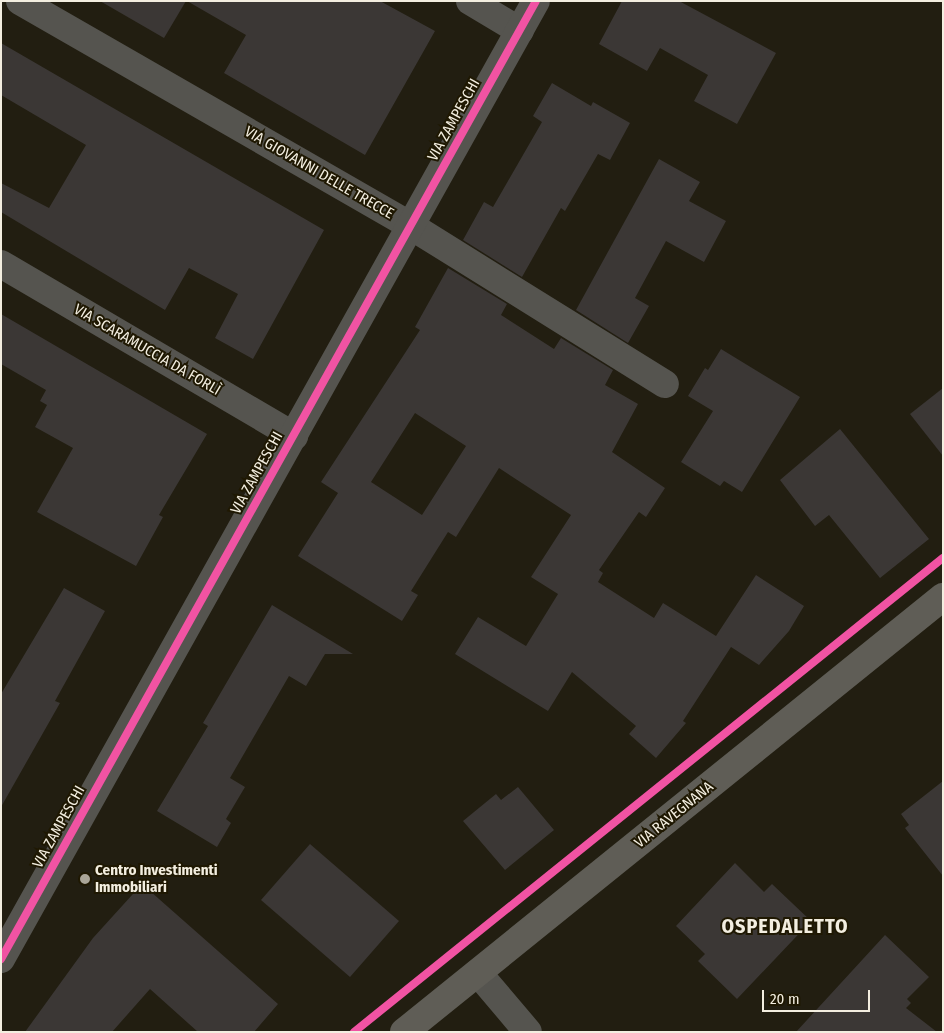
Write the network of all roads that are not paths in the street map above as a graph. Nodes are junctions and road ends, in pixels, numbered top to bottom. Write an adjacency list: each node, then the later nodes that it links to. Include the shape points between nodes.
1 (20, 1): 5 (street, VIA GIOVANNI DELLE TRECCE)
2 (470, 1): 4 (street)
3 (536, 1): 4 (street, VIA ZAMPESCHI)
4 (520, 30): 5 (street, VIA ZAMPESCHI)
5 (411, 226): 7 (street, VIA GIOVANNI DELLE TRECCE); 8 (street, VIA ZAMPESCHI)
6 (1, 264): 8 (street, VIA SCARAMUCCIA DA FORLÌ)
7 (665, 384)
8 (294, 436): 10 (street, VIA ZAMPESCHI)
9 (943, 597): 11 (main road, VIA RAVEGNANA)
10 (1, 959)
11 (478, 973): 12 (main road, VIA RAVEGNANA); 13 (street)
12 (404, 1032)
13 (528, 1032)

